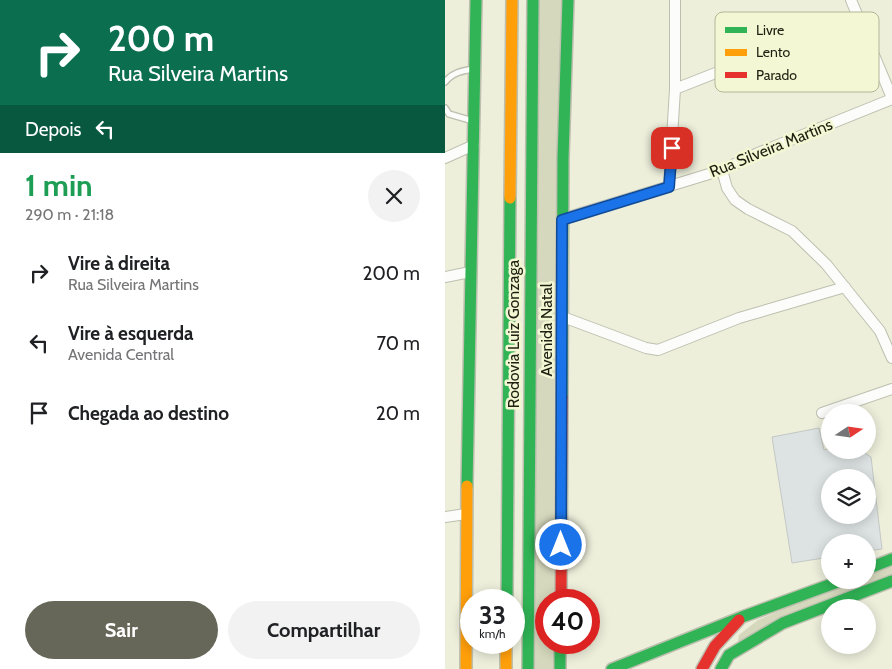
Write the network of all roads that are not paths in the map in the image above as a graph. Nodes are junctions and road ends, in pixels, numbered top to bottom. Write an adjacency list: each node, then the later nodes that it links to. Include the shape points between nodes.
1 (477, 0): 9 (main road)
2 (512, 0): 34 (main road, Rodovia Luiz Gonzaga)
3 (533, 0): 41 (main road, Rodovia Luiz Gonzaga)
4 (568, 0): 20 (main road, Avenida Natal)
5 (675, 0): 12 (street)
6 (851, 0): 7 (street)
7 (856, 12)
8 (879, 67): 13 (street)
9 (475, 68): 11 (lane, via 460,71); 15 (main road)
10 (715, 73): 12 (street)
11 (445, 82)
12 (675, 89): 19 (street)
13 (892, 98): 18 (street, Rua Silveira Martins)
14 (445, 108): 15 (lane, via 449,114)
15 (475, 121): 16 (main road)
16 (474, 145): 17 (street); 21 (main road)
17 (445, 158)
18 (722, 170): 19 (street, Rua Silveira Martins); 23 (street, via 727,188 735,200 748,210 792,231)
19 (669, 187): 20 (street, Rua Silveira Martins)
20 (562, 220): 24 (main road, Avenida Natal)
21 (470, 272): 22 (street); 28 (main road)
22 (445, 277)
23 (845, 287): 24 (street, via 739,318 658,350); 25 (street, via 879,331)
24 (563, 317): 35 (main road, Avenida Natal)
25 (892, 358)
26 (892, 389): 27 (street)
27 (848, 404)
28 (465, 514): 29 (street); 39 (main road)
29 (445, 517)
30 (892, 559): 31 (main road)
31 (876, 566)
32 (892, 581): 45 (main road, via 783,623 729,655)
33 (821, 588): 36 (main road)
34 (507, 589)
35 (561, 589)
36 (742, 617): 43 (main road); 44 (main road, via 715,646)
37 (506, 654): 40 (main road)
38 (561, 654): 42 (main road)
39 (466, 669)
40 (506, 669)
41 (528, 669)
42 (560, 669)
43 (612, 669)
44 (703, 669)
45 (721, 669)

